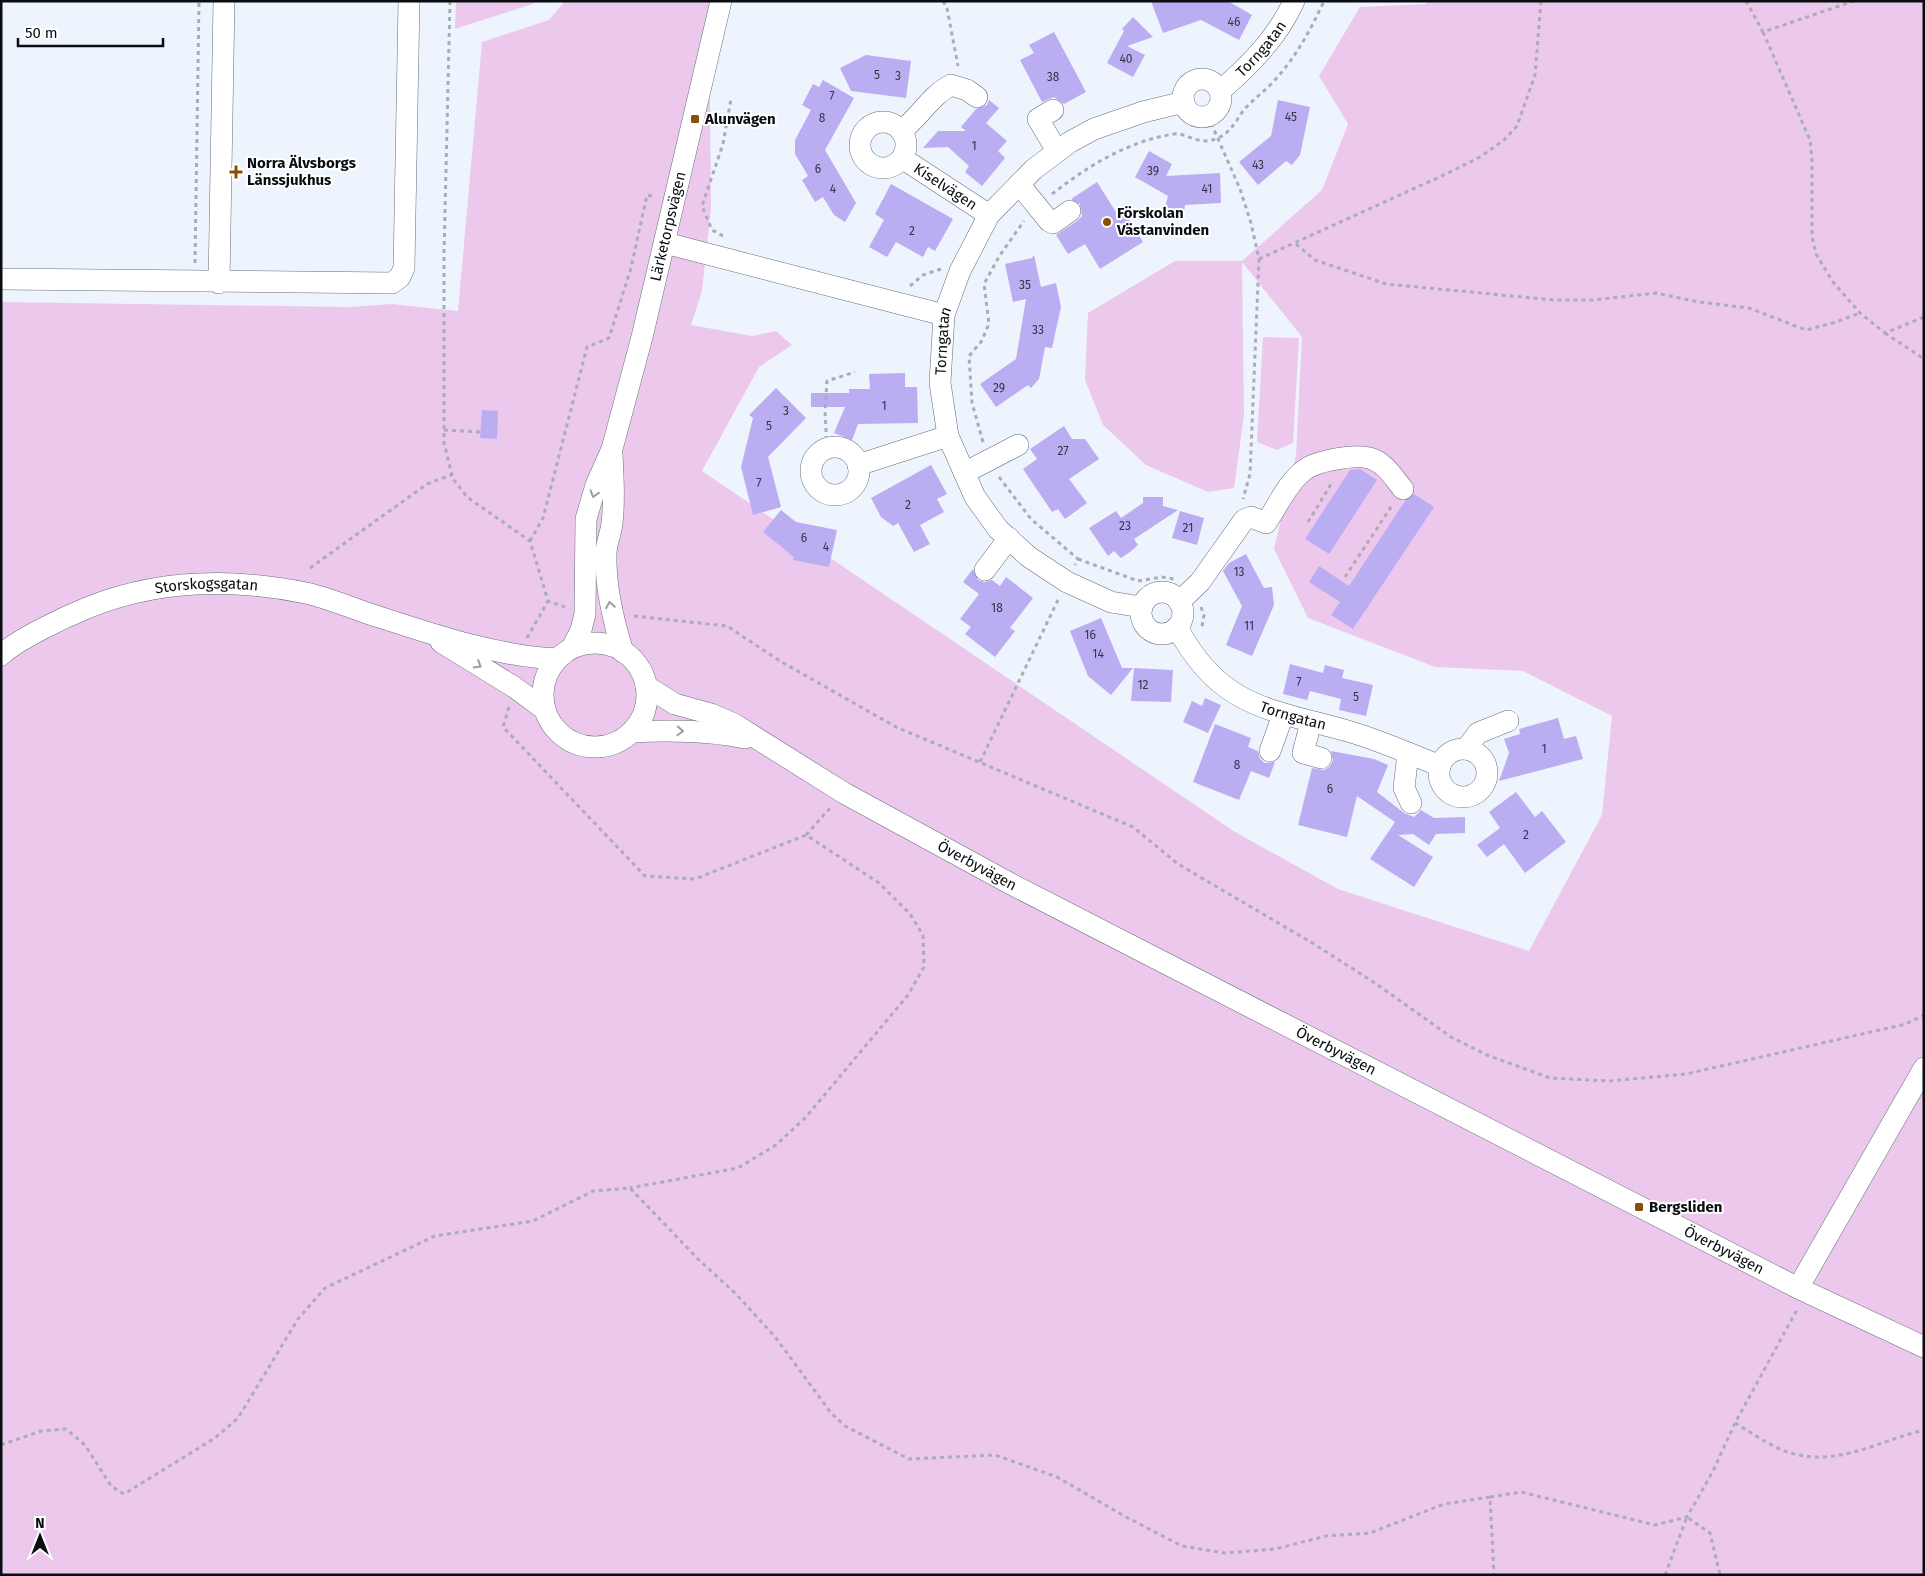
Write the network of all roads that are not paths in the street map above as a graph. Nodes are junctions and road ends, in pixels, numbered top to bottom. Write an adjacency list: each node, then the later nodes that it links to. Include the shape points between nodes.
1 (224, 1): 17 (street)
2 (408, 1): 17 (street, via 406,228 404,268 400,277 392,283)
3 (721, 1): 15 (street, Lärketorpsvägen)
4 (1294, 1): 5 (street, Torngatan, via 1274,35 1256,57)
5 (1220, 91): 7 (street, via 1212,81 1200,79 1189,84 1183,95); 7 (street, via 1222,97 1218,109 1208,116 1195,115)
6 (977, 97): 9 (street, via 950,85)
7 (1184, 102): 10 (street, Torngatan, via 1094,129)
8 (1053, 110): 10 (street, via 1038,119)
9 (901, 130): 11 (street, Kiselvägen, via 906,144); 11 (street, Kiselvägen, via 888,123 874,123 863,133 860,148 867,162 881,168 896,164)
10 (1057, 151): 12 (street, Torngatan)
11 (902, 158): 14 (street, Kiselvägen)
12 (1019, 184): 13 (street, via 1049,221 1053,223); 14 (street, Torngatan)
13 (1070, 211)
14 (989, 215): 18 (street, Torngatan, via 960,271)
15 (665, 244): 18 (street); 21 (street, Lärketorpsvägen)
16 (1, 279): 17 (street)
17 (220, 282)
18 (944, 315): 19 (street, Torngatan, via 940,382)
19 (948, 436): 22 (street); 23 (street, Torngatan)
20 (1018, 446): 23 (street)
21 (612, 449): 31 (street, one-way to 21, via 606,576 614,494); 33 (street, one-way to 33, via 596,484 586,519 585,614 581,630)
22 (858, 465): 22 (street, via 859,476 850,490 836,496 821,491 810,472 815,457 827,448 843,448)
23 (964, 473): 25 (street, Torngatan, via 975,497 998,529)
24 (1403, 489): 27 (street, via 1385,466 1369,457 1338,459 1308,466 1266,523 1251,517 1244,520)
25 (1009, 538): 26 (street); 28 (street, Torngatan, via 1067,582 1111,602)
26 (985, 570)
27 (1186, 596): 28 (street, via 1162,592 1149,596); 29 (street)
28 (1141, 608): 29 (street, via 1142,621 1151,631 1164,634)
29 (1177, 628): 36 (street, Torngatan, via 1201,667 1221,686 1247,702)
30 (422, 630): 32 (street, Storskogsgatan, via 307,594 236,582 169,586 118,596 68,616); 33 (street, via 522,657); 35 (street, one-way to 35)
31 (623, 652): 33 (street, via 593,643); 34 (street, via 638,666)
32 (1, 654)
33 (565, 654): 35 (street, via 551,668 543,688)
34 (646, 686): 39 (street, via 644,711); 40 (street, Överbyvägen, via 675,704 734,724)
35 (544, 709): 39 (street, via 556,730 575,744 587,747 611,745)
36 (1282, 715): 38 (street, Torngatan); 42 (street)
37 (1508, 721): 41 (street, via 1478,733)
38 (1311, 722): 43 (street, Torngatan, via 1352,732); 44 (street, via 1303,753)
39 (632, 732): 40 (street, Överbyvägen, one-way to 40, via 716,732)
40 (758, 740): 48 (street, Överbyvägen, via 844,793 1011,884)
41 (1466, 749): 45 (street, via 1450,753); 45 (street, via 1474,751 1485,763 1487,779 1479,792 1464,798 1449,794 1440,781)
42 (1270, 751)
43 (1408, 753): 45 (street, Torngatan); 46 (street, via 1404,788)
44 (1321, 758)
45 (1440, 766)
46 (1411, 803)
47 (1924, 1068): 48 (street)
48 (1802, 1290): 49 (street, Överbyvägen)
49 (1924, 1347)

